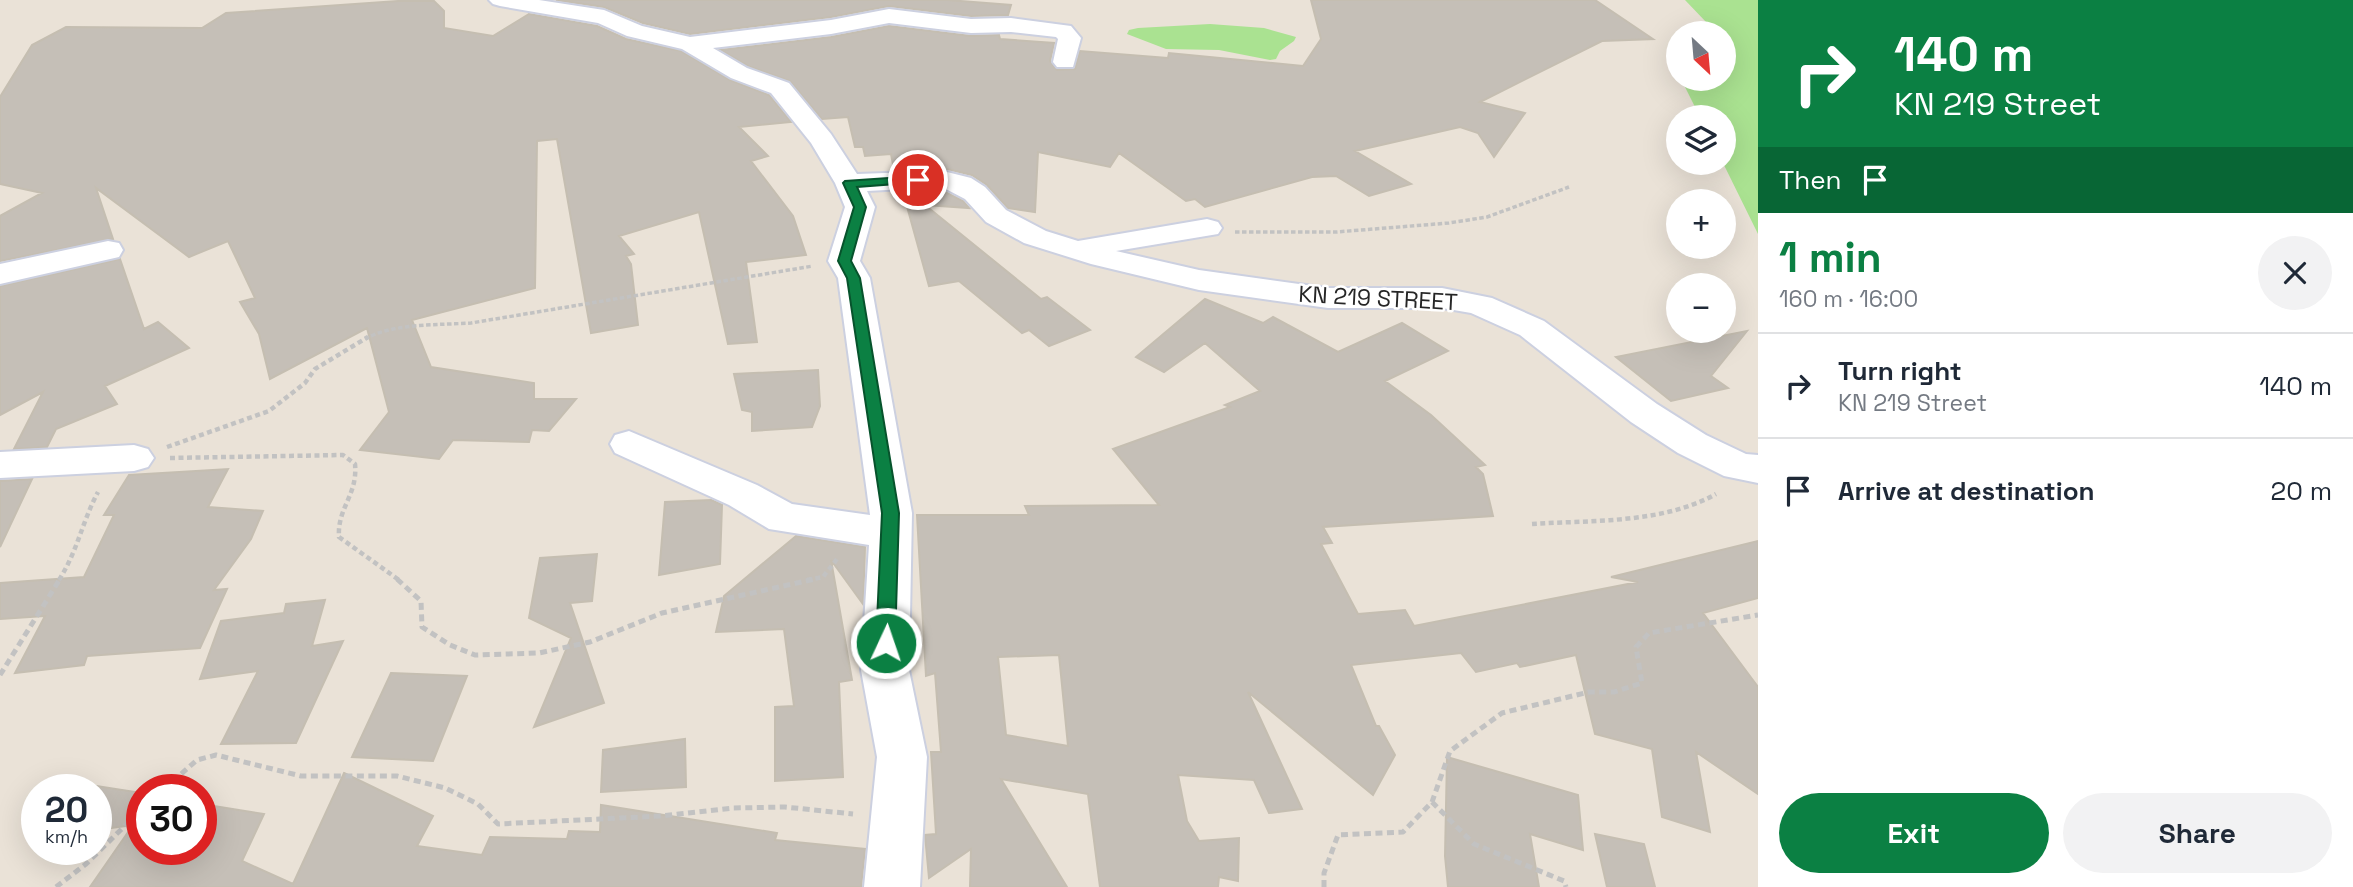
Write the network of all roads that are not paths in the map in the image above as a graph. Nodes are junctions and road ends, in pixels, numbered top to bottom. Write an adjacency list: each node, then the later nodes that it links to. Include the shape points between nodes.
1 (500, 0): 2 (street, via 604,17 635,31)
2 (690, 44): 3 (street, via 889,16 1063,31 1070,38); 4 (street, via 739,73 780,88)
3 (1065, 62)
4 (849, 183): 6 (street, KN 219 STREET, via 943,179 961,184 996,216 1035,237); 13 (street, via 860,207 844,261 853,278)
5 (1207, 228): 6 (street)
6 (1071, 248): 12 (street, KN 219 STREET, via 1199,280 1315,297 1443,298 1480,305 1532,328 1692,444)
7 (108, 250): 8 (street)
8 (0, 274)
9 (629, 444): 13 (street, via 784,518 888,530)
10 (134, 458): 11 (street)
11 (0, 466)
12 (1748, 468)
13 (891, 513): 14 (street, via 884,670 902,757)
14 (892, 887)

